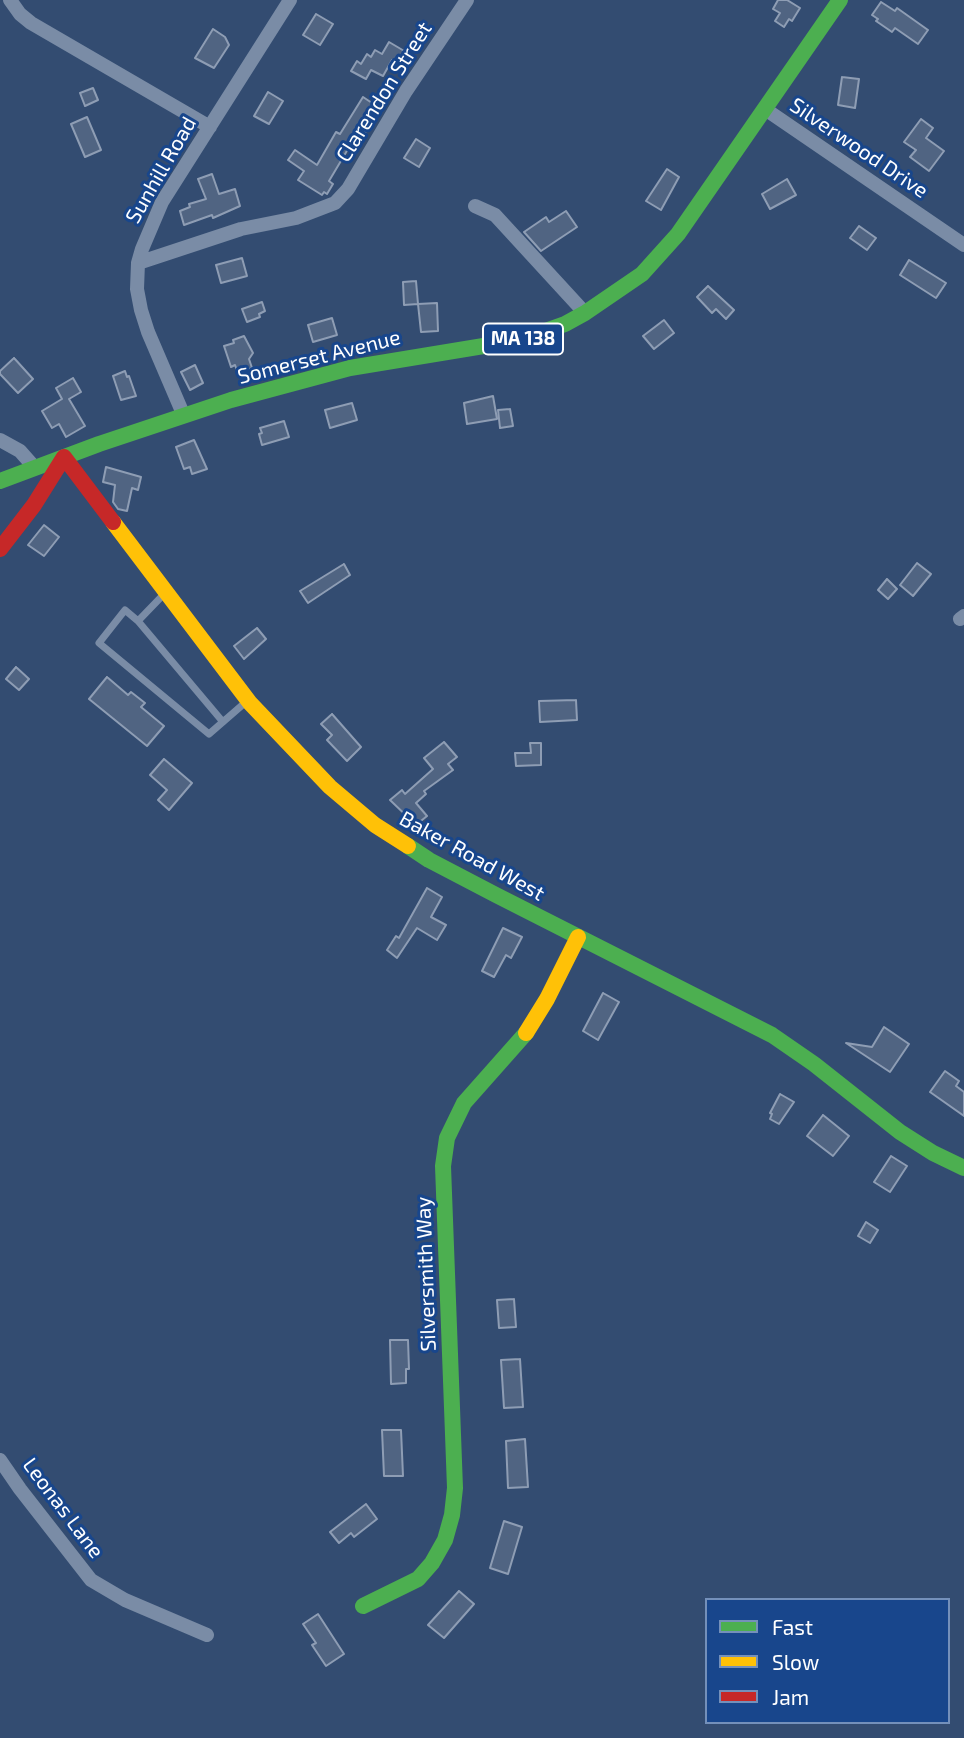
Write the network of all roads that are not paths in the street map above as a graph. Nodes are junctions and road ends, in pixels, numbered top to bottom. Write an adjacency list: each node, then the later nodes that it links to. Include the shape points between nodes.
1 (10, 0): 6 (street, via 31,23)
2 (290, 0): 6 (street, Sunhill Road)
3 (467, 0): 9 (street, Clarendon Street, via 335,203)
4 (840, 0): 5 (street, Somerset Avenue / MA 138)
5 (765, 109): 8 (street, Silverwood Drive); 10 (street, Somerset Avenue / MA 138, via 662,254 626,287)
6 (209, 127): 9 (street, Sunhill Road, via 162,202)
7 (475, 206): 10 (street, via 495,215)
8 (964, 245)
9 (138, 262): 11 (street, Sunhill Road, via 141,310)
10 (585, 313): 11 (street, Somerset Avenue / MA 138, via 520,340 350,368)
11 (184, 415): 13 (street, Somerset Avenue / MA 138)
12 (0, 440): 14 (street, via 20,451)
13 (64, 457): 14 (street, MA 138); 16 (street); 17 (street, Baker Road West)
14 (35, 468): 15 (street, MA 138)
15 (0, 481)
16 (0, 549)
17 (166, 592): 18 (lane); 19 (street, Baker Road West)
18 (138, 621): 20 (lane); 20 (lane, via 125,610 99,643 209,734)
19 (248, 700): 20 (lane); 21 (street, Baker Road West, via 330,787 375,825 429,860)
20 (223, 722)
21 (578, 937): 22 (street, Baker Road West, via 772,1035 900,1132); 24 (street, Silversmith Way, via 530,1028 464,1103 447,1138 443,1166 455,1488 452,1515 445,1540 418,1579)
22 (964, 1168)
23 (0, 1460): 25 (street, Leonas Lane, via 91,1580 125,1600)
24 (363, 1606)
25 (207, 1635)

